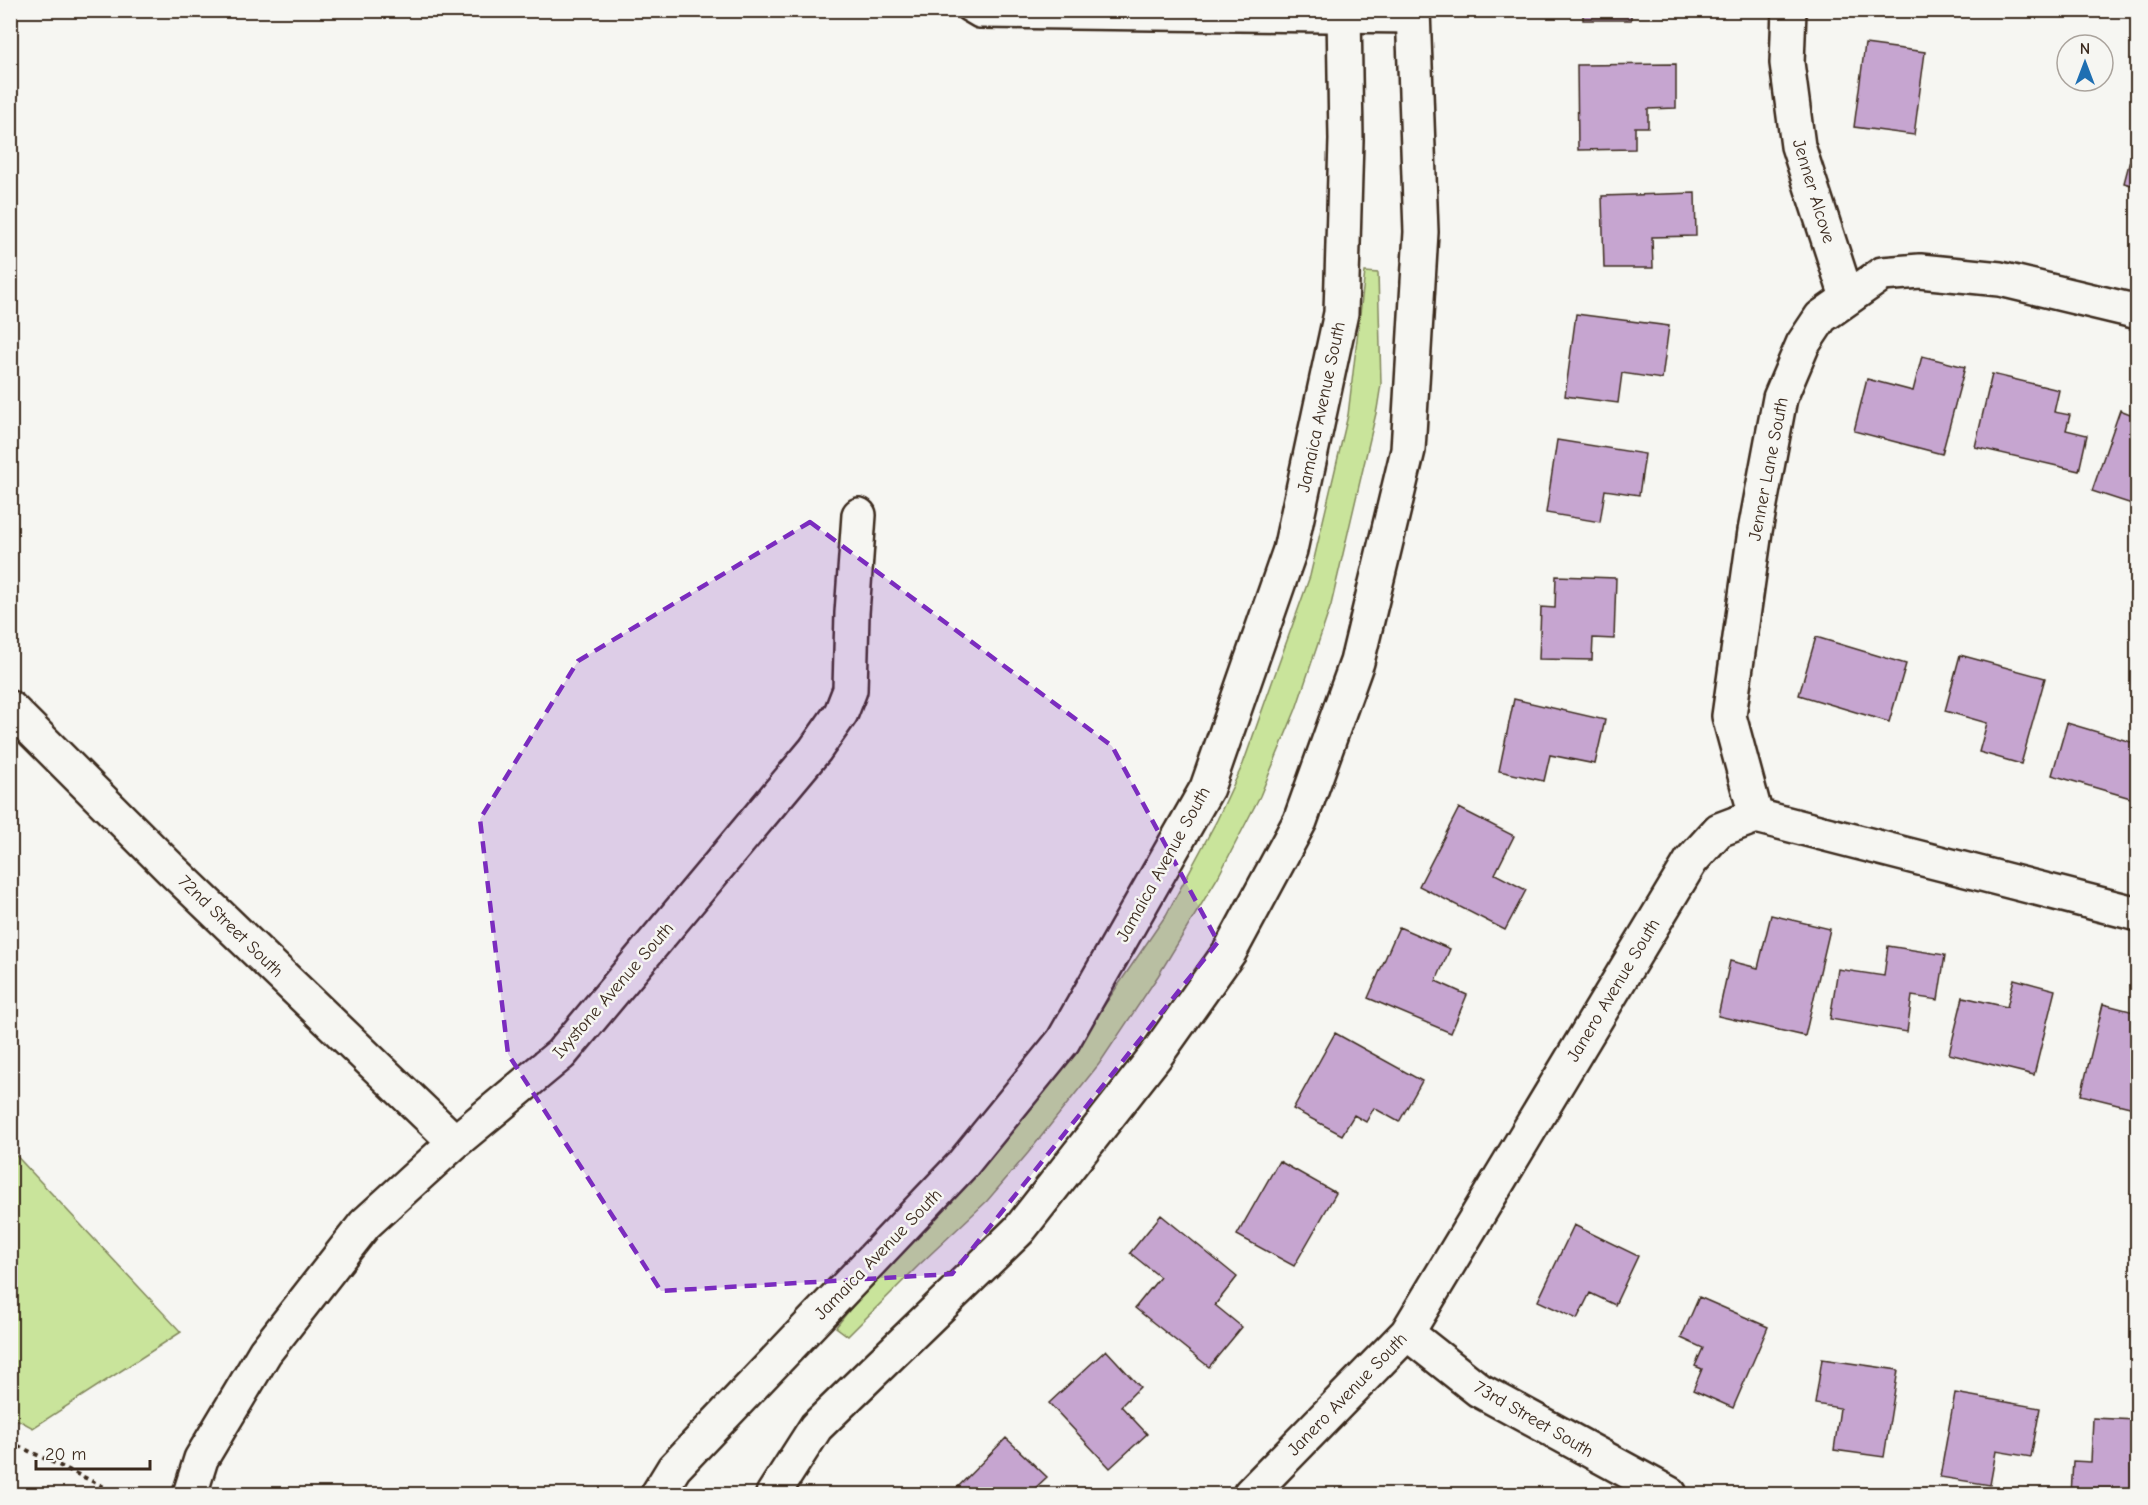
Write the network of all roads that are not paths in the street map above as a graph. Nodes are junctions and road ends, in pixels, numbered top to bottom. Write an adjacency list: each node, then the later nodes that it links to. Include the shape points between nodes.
1 (967, 10): 3 (lane, via 979,17)
2 (1789, 10): 5 (street, Jenner Alcove, via 1786,63 1798,146)
3 (1344, 16): 4 (lane); 14 (street, Jamaica Avenue South, via 1346,140 1341,313 1290,550 1207,788 1063,1041 962,1165 674,1468)
4 (1413, 16): 15 (street, via 1421,231 1408,450 1357,662 1300,821 1230,951 1157,1054 1019,1230 816,1427)
5 (1847, 297): 6 (street, Jenner Lane South, via 1882,274 1920,271 2000,279); 9 (street, Jenner Lane South, via 1821,317 1803,344 1780,398 1755,531 1730,716)
6 (2138, 312)
7 (859, 515): 11 (street, Ivystone Avenue South, via 850,690 841,713 815,750 561,1054)
8 (10, 708): 11 (street, 72nd Street South)
9 (1756, 816): 10 (street); 12 (street, Janero Avenue South, via 1719,830 1690,861)
10 (2138, 914)
11 (455, 1142): 13 (street, Ivystone Avenue South, via 365,1224 265,1352 201,1459)
12 (1407, 1333): 16 (street, Janero Avenue South); 17 (street, 73rd Street South, via 1479,1390)
13 (190, 1494)
14 (658, 1494)
15 (773, 1494)
16 (1250, 1494)
17 (1670, 1494)

